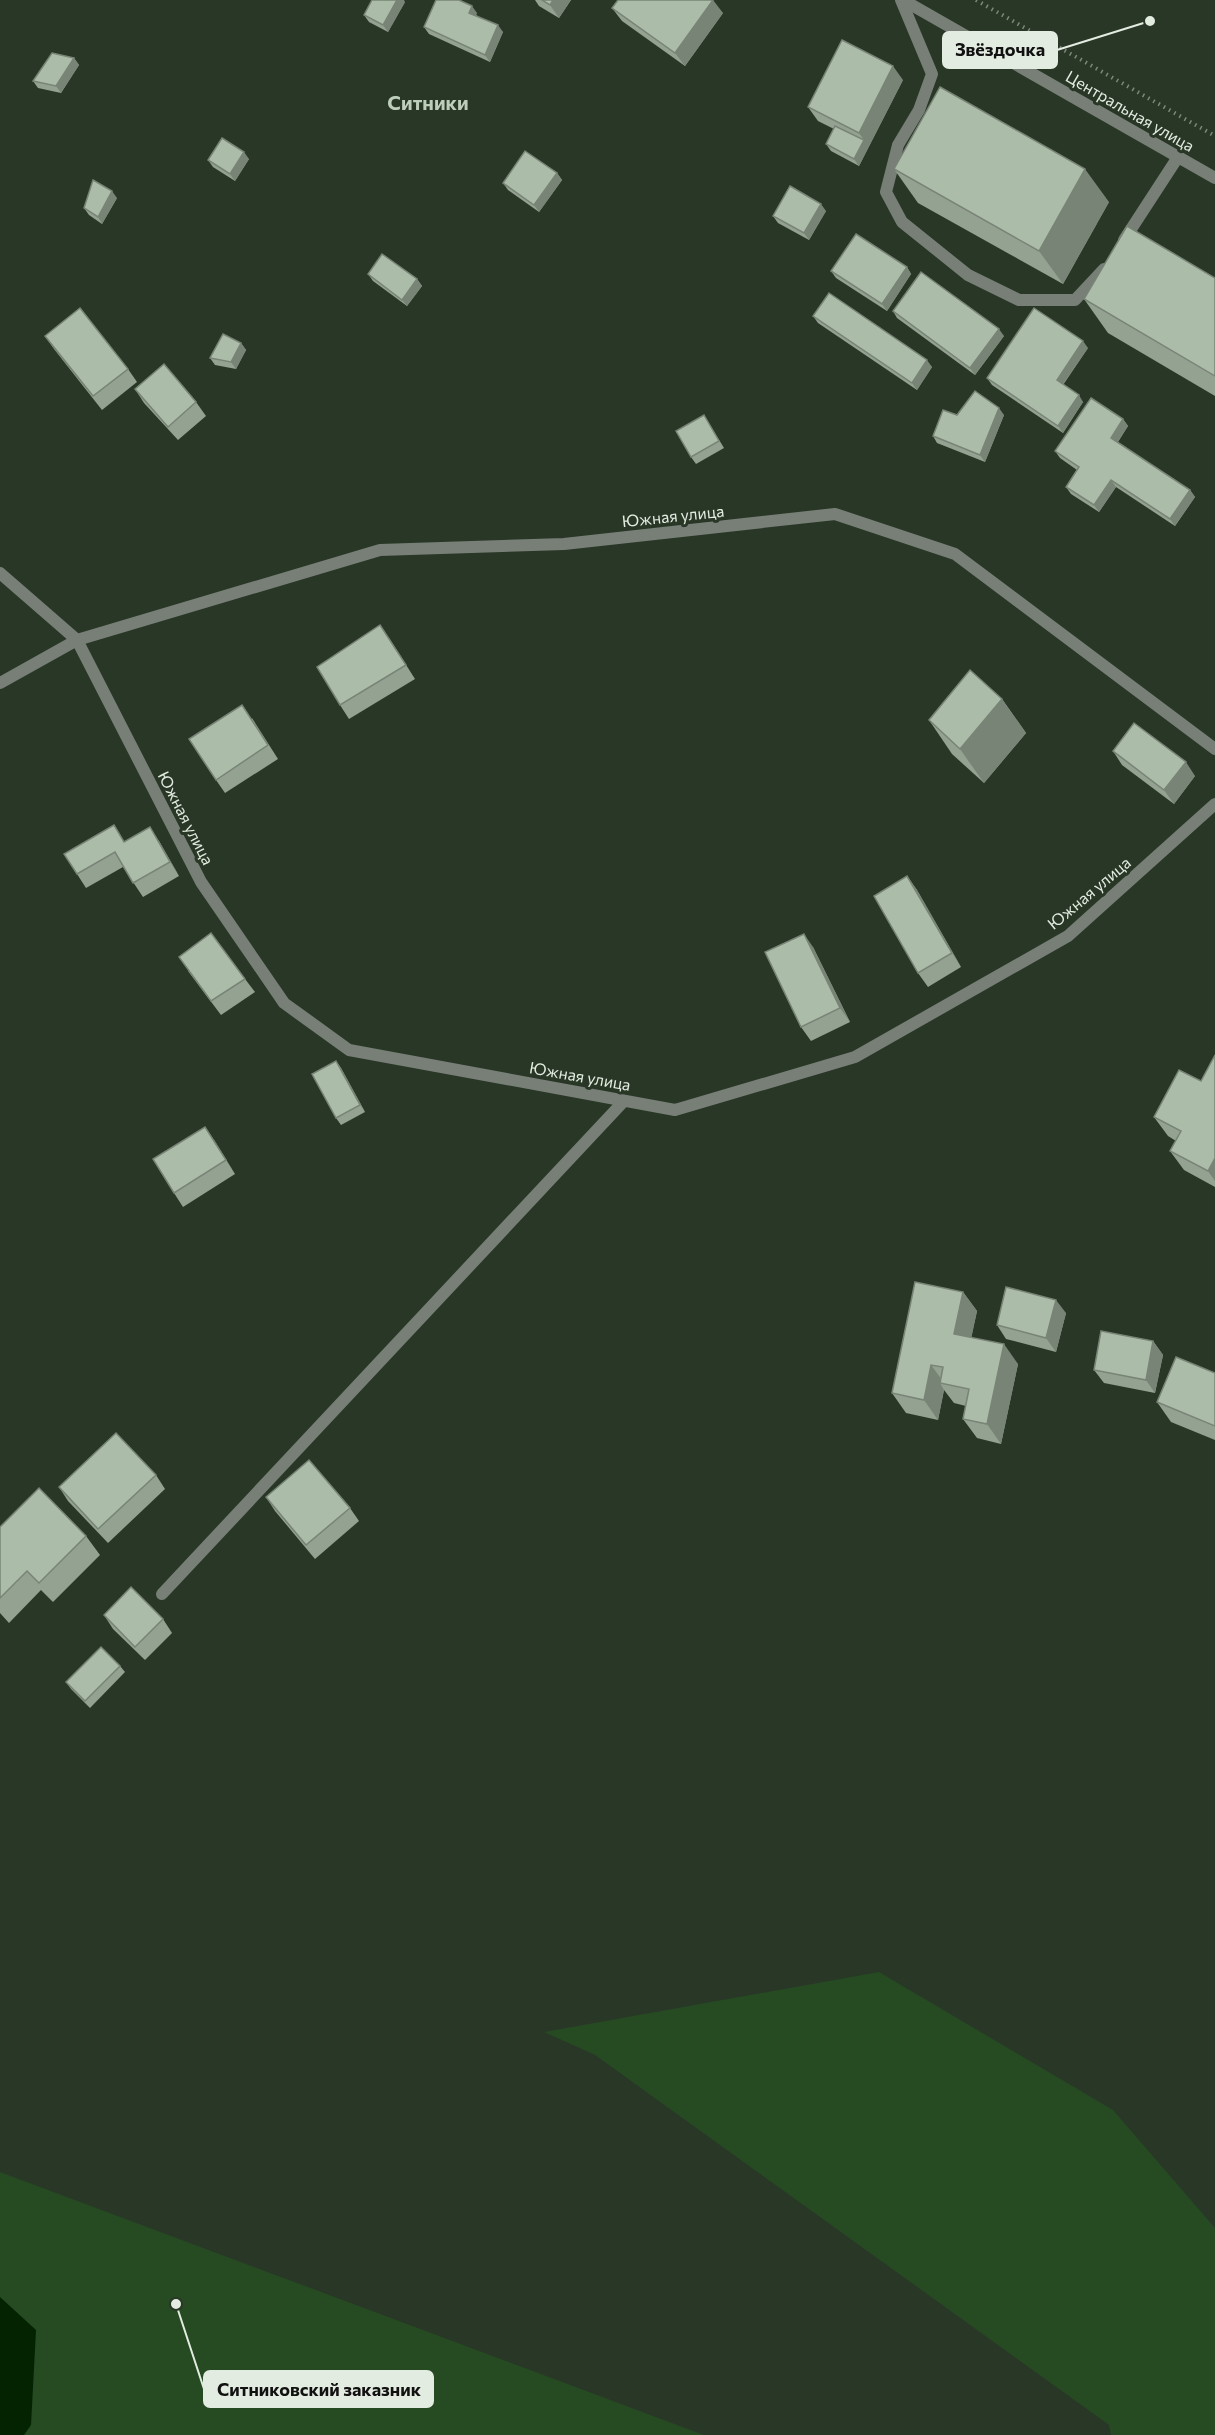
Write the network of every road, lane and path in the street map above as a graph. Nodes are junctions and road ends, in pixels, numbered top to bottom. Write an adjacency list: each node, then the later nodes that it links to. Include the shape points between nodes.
1 (902, 0): 4 (street, Центральная улица); 4 (street, via 932,74 919,111 898,145 886,192 902,222 968,275 1019,300 1075,300 1100,276)
2 (976, 0): 3 (path)
3 (1215, 136)
4 (1178, 157): 5 (street, Центральная улица)
5 (1215, 178)
6 (0, 573): 7 (street, Южная улица)
7 (76, 640): 8 (street, Южная улица); 9 (street, Южная улица, via 380,550 564,544 835,514 955,554); 11 (street, Южная улица, via 201,882 284,1003 349,1050)
8 (0, 683)
9 (1215, 749)
10 (1215, 804): 11 (street, Южная улица, via 1068,936 855,1057 675,1110)
11 (624, 1101): 12 (street)
12 (162, 1594)

